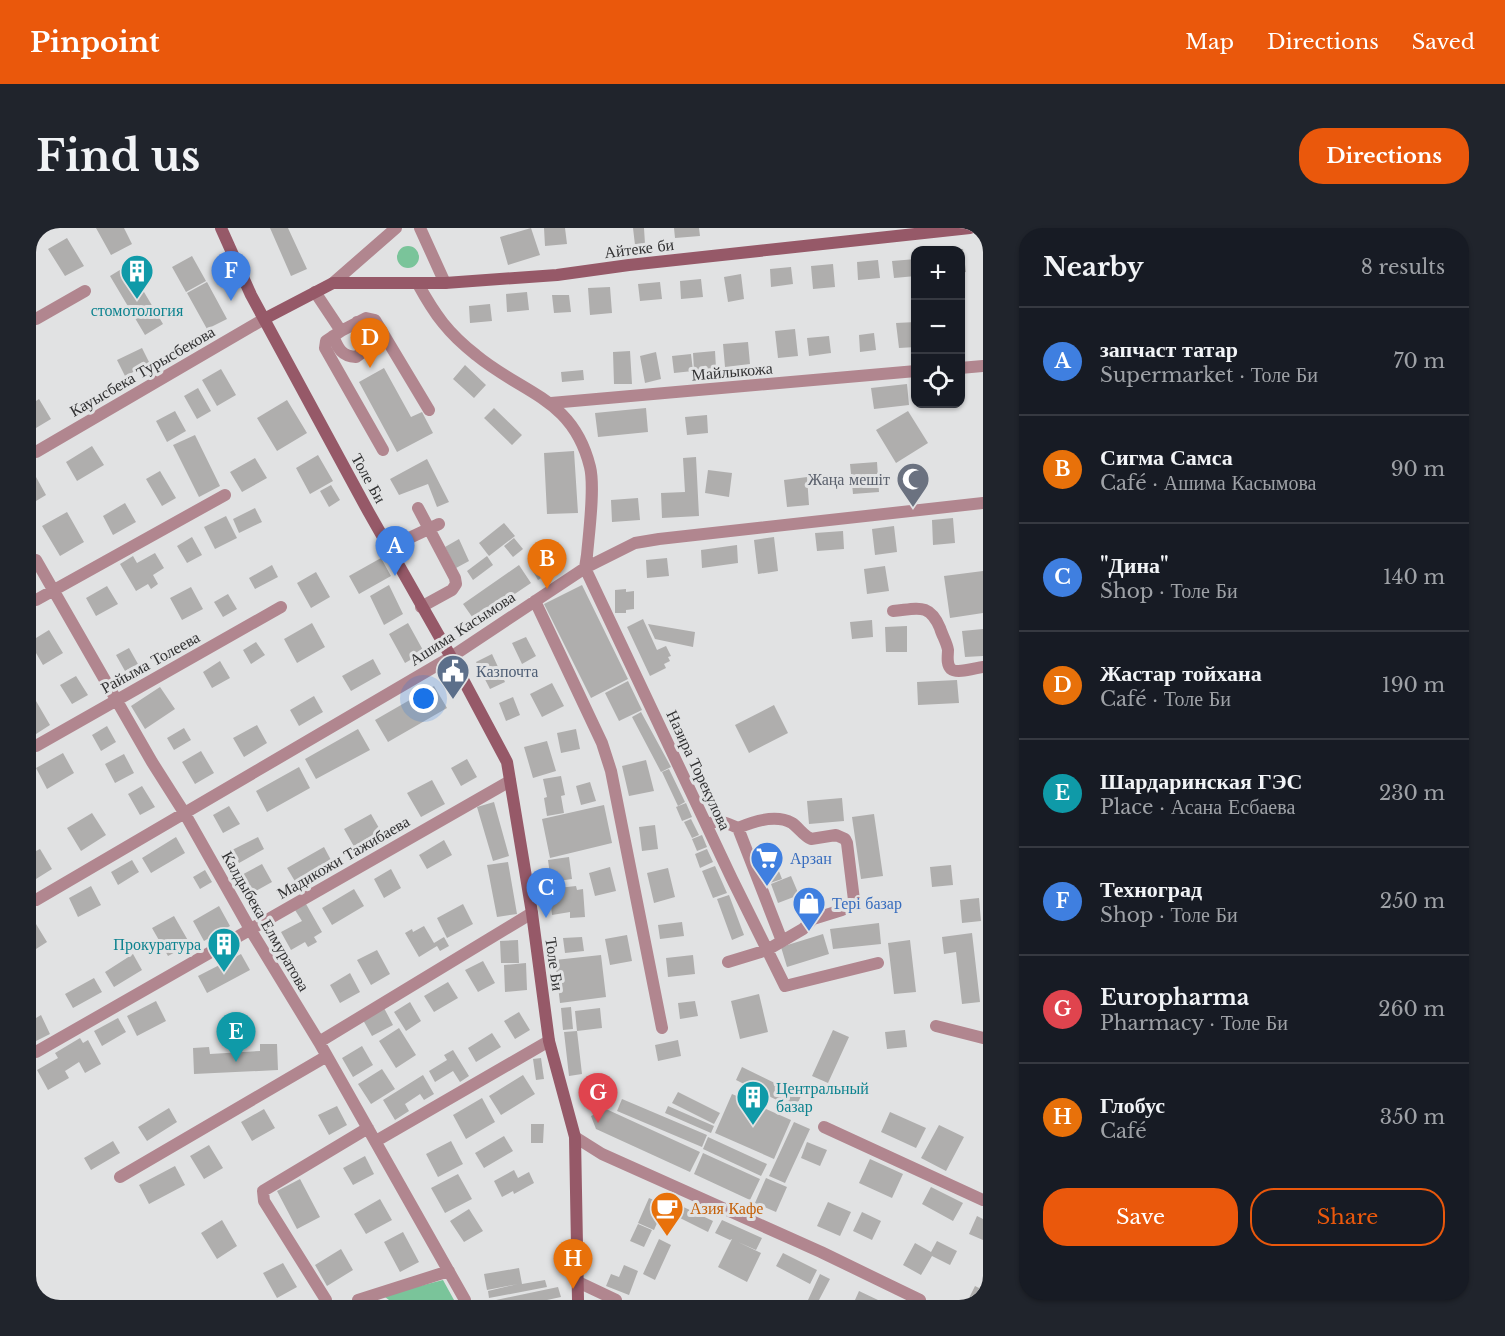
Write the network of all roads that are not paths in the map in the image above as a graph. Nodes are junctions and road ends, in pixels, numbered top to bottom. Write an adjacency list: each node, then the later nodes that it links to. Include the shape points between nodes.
1 (221, 228): 12 (street, Толе Би)
2 (396, 228): 5 (street)
3 (420, 228): 6 (street)
4 (970, 228): 6 (street, Айтеке би, via 557,275)
5 (333, 283): 7 (street, Айтеке би); 9 (street)
6 (445, 283): 7 (street, Айтеке би)
7 (418, 284): 17 (street, via 436,316 476,355)
8 (85, 291): 10 (street)
9 (315, 292): 12 (street); 13 (street)
10 (36, 319)
11 (357, 322): 13 (street); 13 (street, via 367,342 362,354 342,354); 18 (street, via 375,320)
12 (267, 324): 20 (street, Кауысбека Турысбекова); 25 (street, Толе Би)
13 (337, 333): 19 (street, via 326,340 325,348)
14 (983, 366): 15 (street)
15 (965, 368)
16 (911, 371): 17 (street, Майлыкожа)
17 (551, 403): 27 (street, via 572,424 590,468)
18 (429, 410)
19 (383, 450)
20 (36, 452)
21 (225, 495): 28 (street)
22 (983, 503): 27 (street, Ашима Касымова, via 659,538 635,543)
23 (418, 508): 24 (street)
24 (434, 527): 25 (street); 32 (street, via 456,584)
25 (388, 549): 32 (street, Толе Би)
26 (36, 560): 28 (street, Калдыбека Елмуратова)
27 (585, 567): 30 (street, Ашима Касымова); 40 (street, Назира Торекулова)
28 (53, 590): 29 (street); 36 (street, Калдыбека Елмуратова)
29 (36, 600)
30 (535, 601): 34 (street, Ашима Касымова); 50 (street, via 602,743 611,771)
31 (281, 607): 36 (street, Райыма Толеева)
32 (421, 607): 34 (street, Толе Би)
33 (893, 611): 35 (street, via 930,611 948,649 948,666 956,671)
34 (451, 657): 38 (street, Толе Би, via 507,762); 39 (street, Ашима Касымова)
35 (983, 668)
36 (116, 700): 37 (street, Райыма Толеева); 39 (street, Калдыбека Елмуратова)
37 (36, 746)
38 (510, 782): 43 (street, Толе Би); 44 (street, Мадикожи Тажибаева)
39 (185, 814): 42 (street, Ашима Касымова); 44 (street, Калдыбека Елмуратова)
40 (707, 824): 41 (street, via 716,820); 46 (street, Назира Торекулова)
41 (738, 828): 45 (street); 45 (street, via 776,818 791,823 811,839 836,835 847,843 854,900 850,907 813,919)
42 (36, 900)
43 (532, 913): 52 (street, Толе Би); 53 (street)
44 (250, 929): 53 (street, Калдыбека Елмуратова); 54 (street, Мадикожи Тажибаева)
45 (782, 941): 46 (street)
46 (767, 950): 47 (street); 48 (street, Назира Торекулова, via 785,986)
47 (728, 962)
48 (878, 963)
49 (936, 1026): 51 (street)
50 (662, 1028)
51 (983, 1038)
52 (549, 1041): 58 (street, Толе Би); 59 (street)
53 (319, 1042): 55 (street, Калдыбека Елмуратова)
54 (36, 1052)
55 (327, 1056): 57 (street, Калдыбека Елмуратова); 60 (street)
56 (824, 1127): 61 (street)
57 (368, 1128): 59 (street, Калдыбека Елмуратова); 64 (street, via 263,1191 264,1201)
58 (575, 1137): 63 (street, Толе Би); 69 (street, via 602,1154)
59 (376, 1141): 62 (street, Калдыбека Елмуратова)
60 (120, 1177)
61 (983, 1200)
62 (449, 1271): 65 (street); 66 (street, Калдыбека Елмуратова)
63 (578, 1282): 67 (street, Толе Би); 68 (street)
64 (326, 1300)
65 (358, 1300)
66 (465, 1300)
67 (578, 1300)
68 (616, 1300)
69 (920, 1300)

